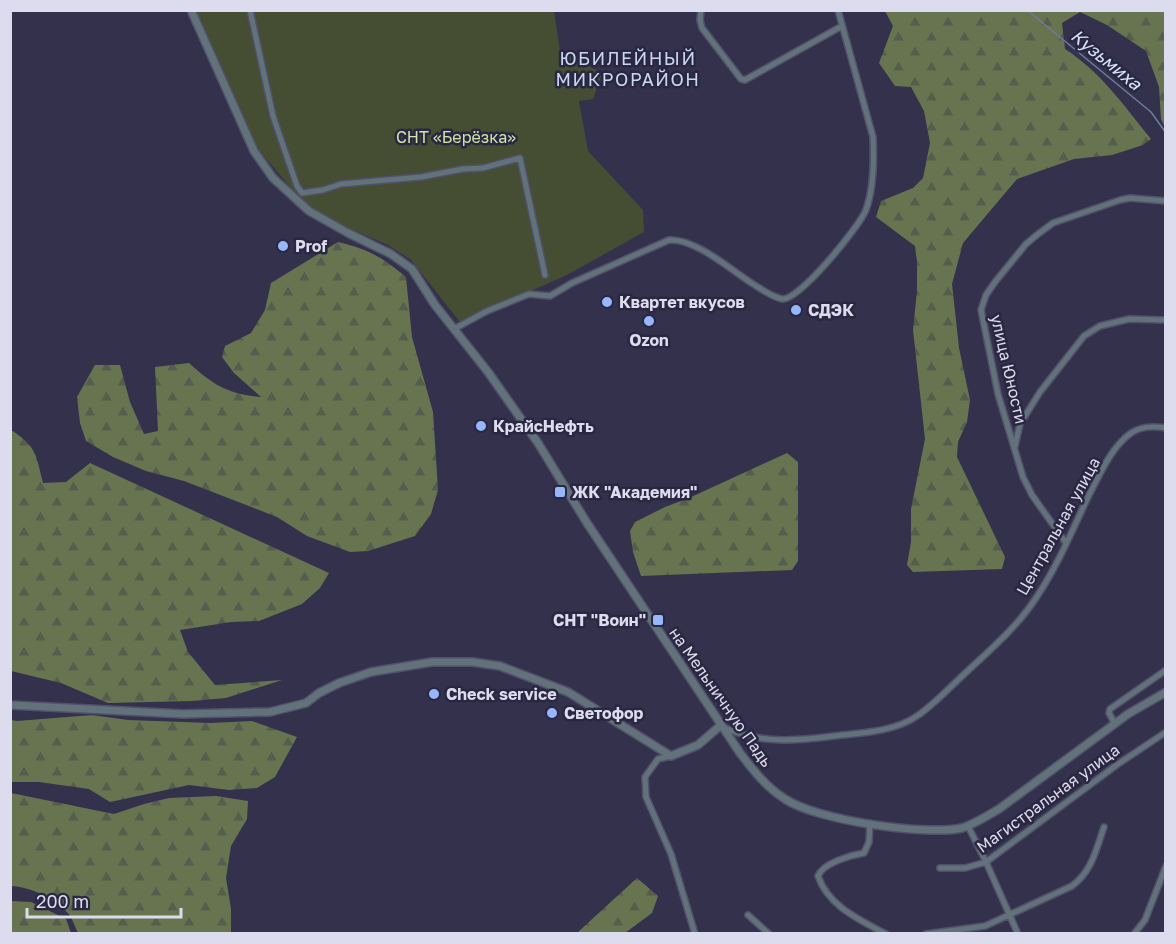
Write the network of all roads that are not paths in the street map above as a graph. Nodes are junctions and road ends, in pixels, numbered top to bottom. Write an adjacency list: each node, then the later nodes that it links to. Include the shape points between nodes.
1 (191, 10): 9 (street, на Мельничную Падь, via 254,151 273,178 309,211 412,269)
2 (250, 10): 7 (street, via 273,116 302,193 340,184 483,168 520,158)
3 (701, 10): 5 (street, via 702,28 745,80)
4 (838, 10): 5 (street)
5 (842, 26): 9 (street, via 873,137 870,190 861,220 826,264 795,294 779,298 692,244 669,240 550,296 529,294)
6 (1166, 201): 11 (street, улица Юности, via 1130,198 1053,223 1026,244 986,295 982,320 998,394)
7 (545, 275)
8 (1166, 320): 11 (street, via 1129,319 1100,326 1084,336 1020,424)
9 (454, 329): 17 (street, на Мельничную Падь, via 528,428)
10 (1166, 428): 12 (street, Центральная улица, via 1142,428 1122,441 1103,469)
11 (1015, 447): 12 (street, улица Юности, via 1032,495)
12 (1066, 543): 17 (street, Центральная улица, via 1027,610 931,704 902,724 800,741 756,739)
13 (1166, 670): 16 (street, via 1110,709)
14 (1166, 692): 16 (street, на Мельничную Падь)
15 (10, 705): 19 (street, via 183,714 270,712 306,704 339,682 370,672 432,662 472,662 500,666 567,692)
16 (1115, 724): 21 (street, на Мельничную Падь)
17 (722, 726): 19 (street, via 698,745); 20 (street, на Мельничную Падь, via 751,768 786,800 813,811)
18 (1166, 732): 23 (street, Магистральная улица)
19 (671, 756): 28 (street, via 658,759 645,777 645,797 671,854)
20 (870, 823): 21 (street, на Мельничную Падь, via 941,830); 30 (street, via 864,853 848,856 820,871 818,876 834,902)
21 (968, 826): 23 (street)
22 (1104, 827): 27 (street, via 1083,877)
23 (987, 862): 25 (street, Магистральная улица, via 965,868); 27 (street)
24 (1166, 866): 33 (street, via 1145,920)
25 (940, 868)
26 (748, 915): 29 (street)
27 (1010, 915): 31 (street, via 985,926); 32 (street)
28 (695, 933)
29 (769, 933)
30 (886, 933)
31 (927, 933)
32 (1018, 933)
33 (1134, 933)

